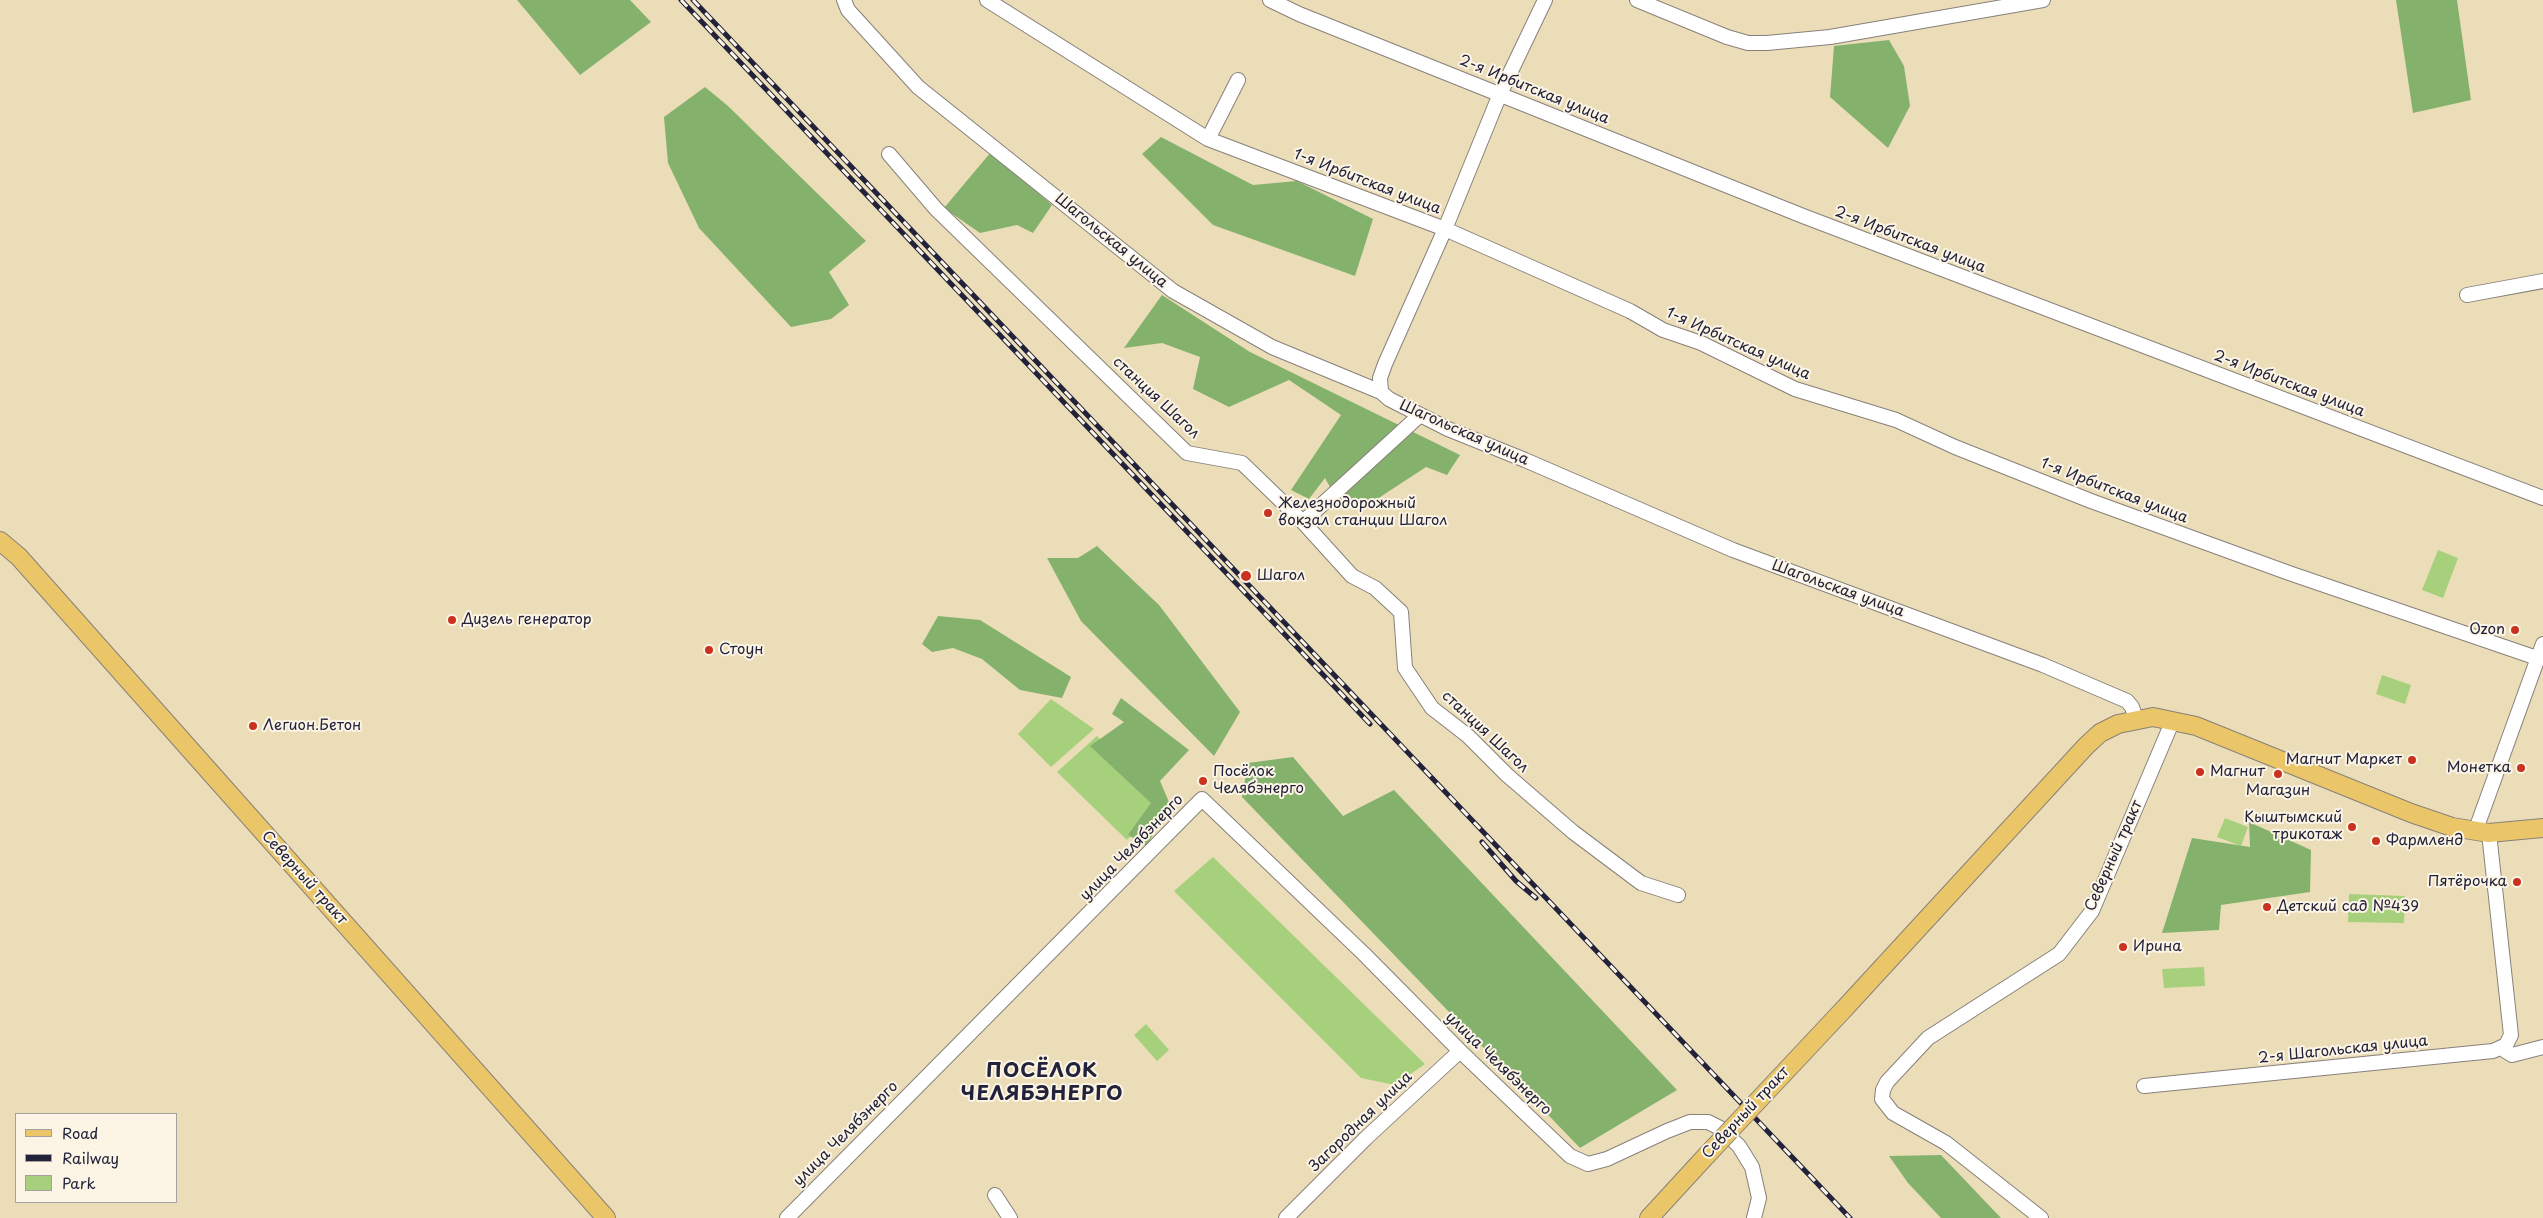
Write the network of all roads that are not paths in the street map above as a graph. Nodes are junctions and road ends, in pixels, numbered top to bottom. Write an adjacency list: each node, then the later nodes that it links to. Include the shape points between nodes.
1 (844, 0): 14 (street, Шагольская улица, via 848,10 918,86 1173,291 1272,347)
2 (987, 0): 9 (street, 1-я Ирбитская улица)
3 (1270, 0): 8 (street, 2-я Ирбитская улица)
4 (1545, 0): 8 (street)
5 (1637, 0): 6 (street, via 1727,37 1768,44 1830,38)
6 (2043, 0)
7 (1238, 80): 9 (street)
8 (1500, 94): 11 (street); 16 (street, 2-я Ирбитская улица, via 1803,216)
9 (1208, 139): 11 (street, 1-я Ирбитская улица)
10 (889, 154): 17 (street, станция Шагол, via 936,209 1187,453 1242,463)
11 (1445, 229): 14 (street, via 1385,364 1380,378); 20 (street, 1-я Ирбитская улица, via 1630,311 1663,330 1701,343 1795,389 1896,420 2091,501 2288,573)
12 (2543, 281): 13 (street)
13 (2467, 294)
14 (1381, 392): 15 (street, Шагольская улица, via 1389,400)
15 (1420, 415): 17 (street); 21 (street, Шагольская улица, via 1448,430 1733,550 2049,667 2127,701)
16 (2543, 498)
17 (1303, 522): 25 (street, станция Шагол, via 1352,576 1375,588 1401,612 1405,668 1432,708 1468,736 1507,775 1581,838 1640,883)
18 (0, 541): 31 (main road, Северный тракт, via 19,557)
19 (2543, 644): 20 (street)
20 (2537, 658): 24 (street)
21 (2136, 719): 22 (main road, Северный тракт); 35 (main road, Северный тракт, bridge, via 2100,733 2086,746)
22 (2174, 720): 24 (main road, via 2411,812 2452,827); 37 (street, Северный тракт, via 2092,911 2059,954 1928,1038 1883,1090 1882,1099 1886,1107 1946,1142)
23 (2543, 828): 24 (main road)
24 (2482, 833): 27 (street, via 2511,1035)
25 (1678, 895)
26 (2543, 1047): 27 (street, 2-я Шагольская улица, via 2512,1055)
27 (2501, 1048): 29 (street, 2-я Шагольская улица)
28 (1460, 1051): 32 (street, улица Челябэнерго, via 1202,799); 34 (street, Загородная улица); 36 (street, улица Челябэнерго, via 1570,1156 1588,1164 1690,1122 1708,1122 1720,1128 1739,1146 1752,1167 1759,1198)
29 (2144, 1086)
30 (995, 1195): 33 (street)
31 (606, 1218)
32 (787, 1218)
33 (1010, 1218)
34 (1286, 1218)
35 (1649, 1218)
36 (1754, 1218)
37 (2041, 1218)

